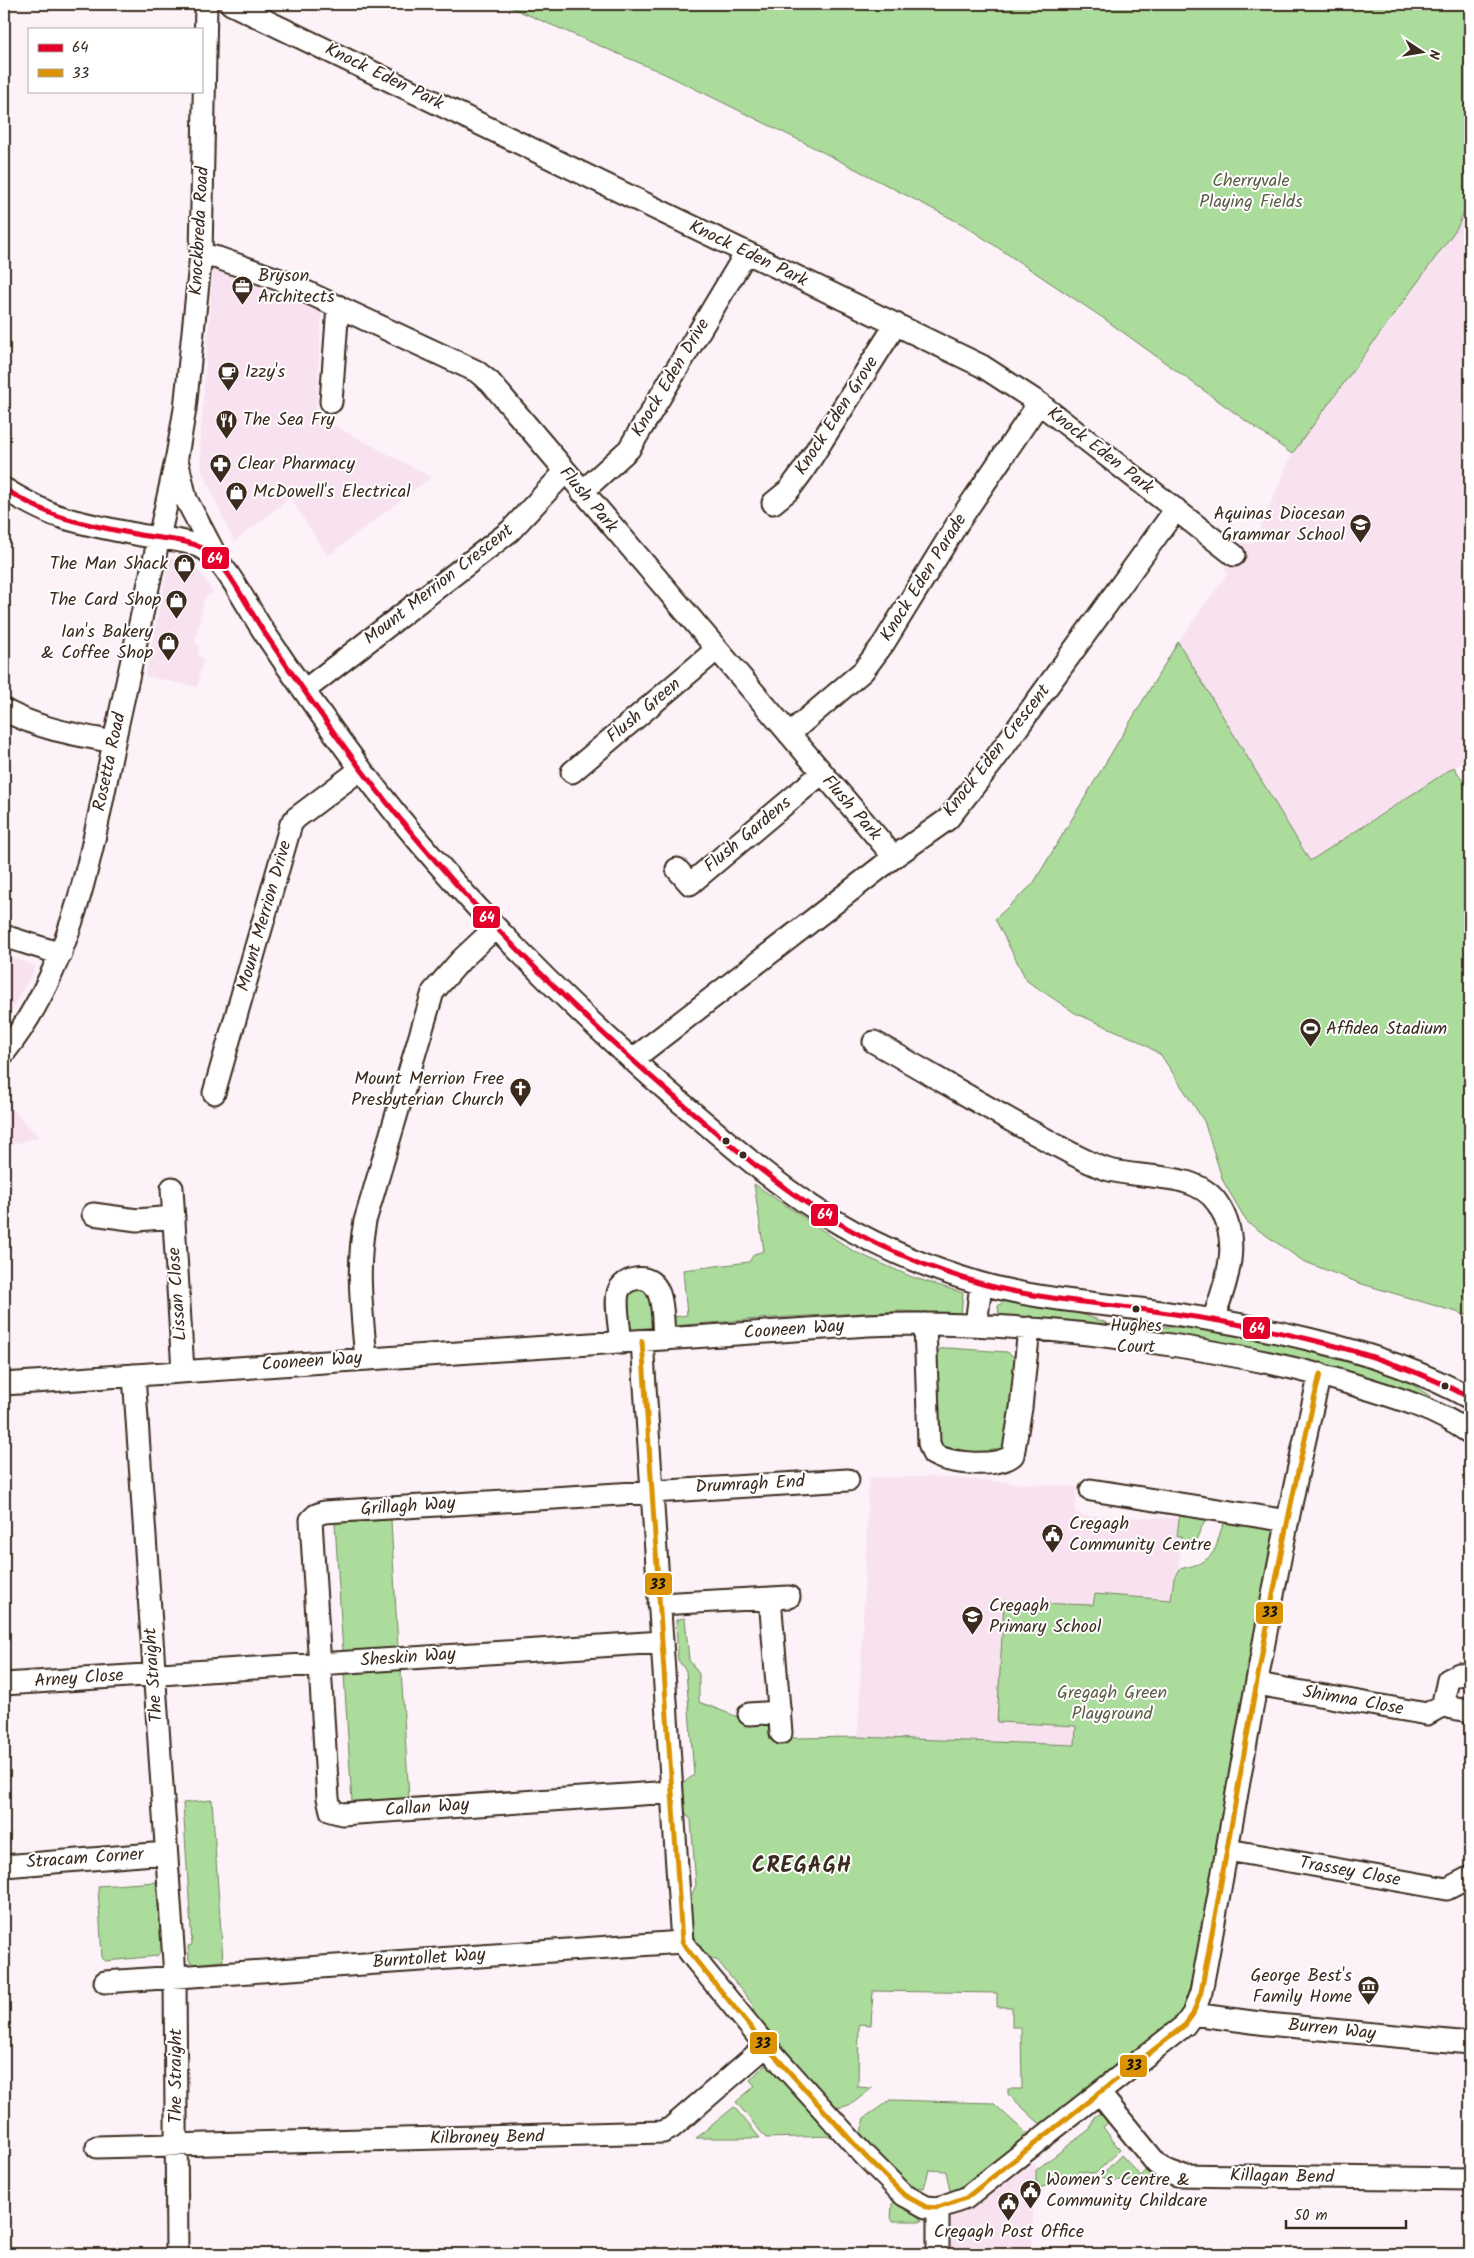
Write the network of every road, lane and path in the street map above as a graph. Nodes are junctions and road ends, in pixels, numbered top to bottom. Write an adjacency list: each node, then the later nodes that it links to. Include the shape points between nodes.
1 (206, 4): 4 (street, Knockbreda Road)
2 (231, 4): 3 (street, Knock Eden Park)
3 (746, 253): 6 (street, Knock Eden Park); 12 (street, Knock Eden Drive, via 629,449)
4 (202, 254): 5 (street, Flush Park, via 283,281); 9 (street, Knockbreda Road, via 186,409)
5 (338, 306): 7 (street); 10 (street, Flush Park, via 476,372 490,382)
6 (896, 324): 8 (street, Knock Eden Park, via 982,366); 13 (street, Knock Eden Grove, via 804,471)
7 (331, 402)
8 (1039, 403): 14 (street, Knock Eden Park); 21 (street, Knock Eden Parade, via 863,672)
9 (177, 456): 15 (street, Rosetta Road); 17 (street, via 186,499)
10 (565, 472): 12 (street, Flush Park); 19 (street, Mount Merrion Crescent, via 510,531)
11 (4, 489): 15 (street, via 59,517)
12 (582, 492): 18 (street, Flush Park)
13 (773, 503)
14 (1176, 509): 16 (street, Knock Eden Park); 26 (street, Knock Eden Crescent, via 961,804 948,819)
15 (159, 538): 17 (street, via 197,546); 22 (street, Rosetta Road)
16 (1234, 555)
17 (219, 562): 19 (street)
18 (716, 650): 21 (street, Flush Park); 24 (street, Flush Green)
19 (305, 690): 23 (street)
20 (4, 710): 22 (street, via 48,730)
21 (789, 734): 25 (street, Flush Park)
22 (114, 742): 30 (street, Rosetta Road, via 85,876)
23 (361, 769): 28 (street); 34 (street, Mount Merrion Drive, via 291,824)
24 (572, 772)
25 (822, 773): 26 (street, Flush Park); 27 (street, Flush Gardens, via 690,884)
26 (894, 857): 33 (street, Knock Eden Crescent)
27 (677, 869)
28 (495, 928): 33 (street); 46 (street, via 433,992 361,1242)
29 (4, 936): 30 (street)
30 (61, 954): 32 (street, Rosetta Road, via 42,997)
31 (874, 1042): 39 (street, via 1084,1160 1126,1174 1183,1181 1206,1192 1218,1203 1231,1238 1231,1259)
32 (4, 1053)
33 (632, 1060): 38 (street, via 728,1143 811,1207 896,1253)
34 (214, 1093)
35 (172, 1188): 37 (street, Lissan Close)
36 (93, 1214): 37 (street, via 137,1220)
37 (174, 1217): 47 (street, Lissan Close)
38 (981, 1284): 39 (street, via 1047,1297); 41 (street)
39 (1213, 1320): 51 (street, via 1330,1346 1384,1362)
40 (925, 1324): 41 (street, Cooneen Way); 42 (street, via 929,1443 933,1454 944,1461 995,1463 1006,1462 1013,1456); 43 (street, Cooneen Way)
41 (976, 1325): 42 (street, Cooneen Way)
42 (1029, 1328): 48 (street, Cooneen Way, via 1169,1345)
43 (664, 1339): 44 (street, Cooneen Way); 45 (street, via 660,1293 655,1284 637,1279 621,1286 617,1294)
44 (642, 1341): 45 (street, Cooneen Way); 54 (street)
45 (621, 1343): 46 (street, Cooneen Way)
46 (366, 1359): 47 (street, Cooneen Way)
47 (183, 1371): 49 (street, Cooneen Way)
48 (1320, 1374): 52 (street, Cooneen Way, via 1426,1409); 56 (street)
49 (134, 1375): 50 (street, Cooneen Way); 60 (street, The Straight)
50 (4, 1384)
51 (1470, 1398)
52 (1470, 1433)
53 (848, 1480): 54 (street, Drumragh End)
54 (652, 1490): 57 (street); 59 (street, Grillagh Way, via 316,1515 311,1520 310,1529)
55 (1091, 1490): 56 (street)
56 (1288, 1521): 63 (street)
57 (659, 1604): 58 (street); 66 (street, via 779,1597)
58 (662, 1642): 59 (street, Sheskin Way); 69 (street)
59 (320, 1664): 60 (street, Sheskin Way); 69 (street, Callan Way, via 329,1805 336,1814)
60 (154, 1675): 62 (street, Arney Close); 71 (street, The Straight)
61 (1470, 1676): 64 (street, via 1459,1674 1448,1680 1444,1698)
62 (4, 1684)
63 (1257, 1684): 64 (street, Shimna Close, via 1427,1714); 70 (street)
64 (1447, 1703): 65 (street, via 1451,1708)
65 (1470, 1711)
66 (780, 1712): 67 (street); 68 (street)
67 (749, 1714)
68 (781, 1733)
69 (672, 1792): 74 (street)
70 (1228, 1850): 73 (street, Trassey Close, via 1447,1889); 77 (street)
71 (166, 1853): 72 (street, Stracam Corner); 75 (street, The Straight)
72 (4, 1866)
73 (1470, 1878)
74 (682, 1942): 75 (street, Burntollet Way); 79 (street)
75 (175, 1976): 76 (street); 81 (street, The Straight)
76 (105, 1982)
77 (1193, 2014): 78 (street, Burren Way, via 1267,2024); 80 (street, via 1185,2025)
78 (1470, 2042)
79 (766, 2046): 81 (street, Kilbroney Bend, via 663,2132); 84 (street, via 904,2195 926,2207)
80 (1100, 2094): 83 (street, Killagan Bend, via 1156,2162 1177,2175); 84 (street, via 966,2198)
81 (176, 2145): 82 (street, The Straight); 85 (street, The Straight)
82 (97, 2147)
83 (1470, 2179)
84 (938, 2208): 86 (street)
85 (177, 2254)
86 (938, 2254)

